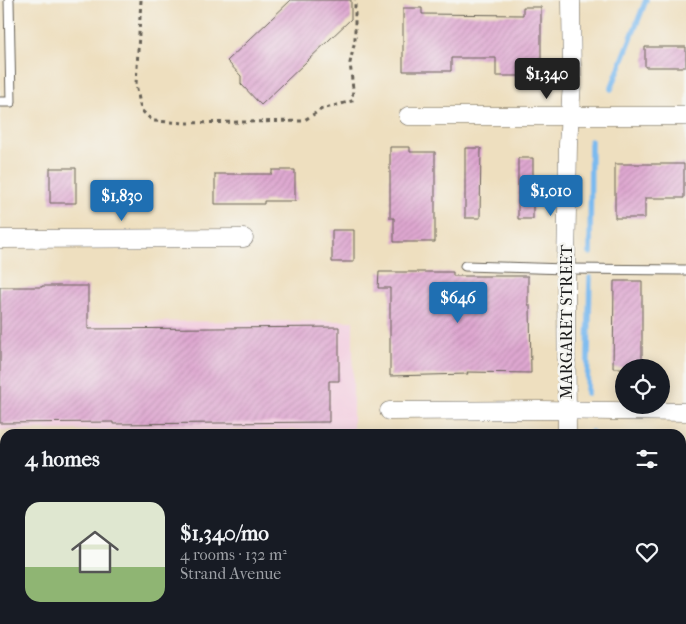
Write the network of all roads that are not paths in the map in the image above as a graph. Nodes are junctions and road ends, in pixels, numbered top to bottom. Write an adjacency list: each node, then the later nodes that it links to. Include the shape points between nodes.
1 (9, 0): 3 (lane, via 11,102)
2 (571, 0): 5 (street, MARGARET STREET)
3 (0, 102)
4 (408, 116): 5 (street)
5 (571, 116): 6 (street); 10 (street, MARGARET STREET)
6 (686, 116)
7 (244, 238): 8 (street)
8 (0, 239)
9 (464, 266): 10 (lane)
10 (566, 269): 11 (lane); 12 (street, MARGARET STREET)
11 (686, 270)
12 (566, 410): 13 (street); 14 (street); 15 (street, MARGARET STREET)
13 (389, 411)
14 (686, 412)
15 (567, 429)

